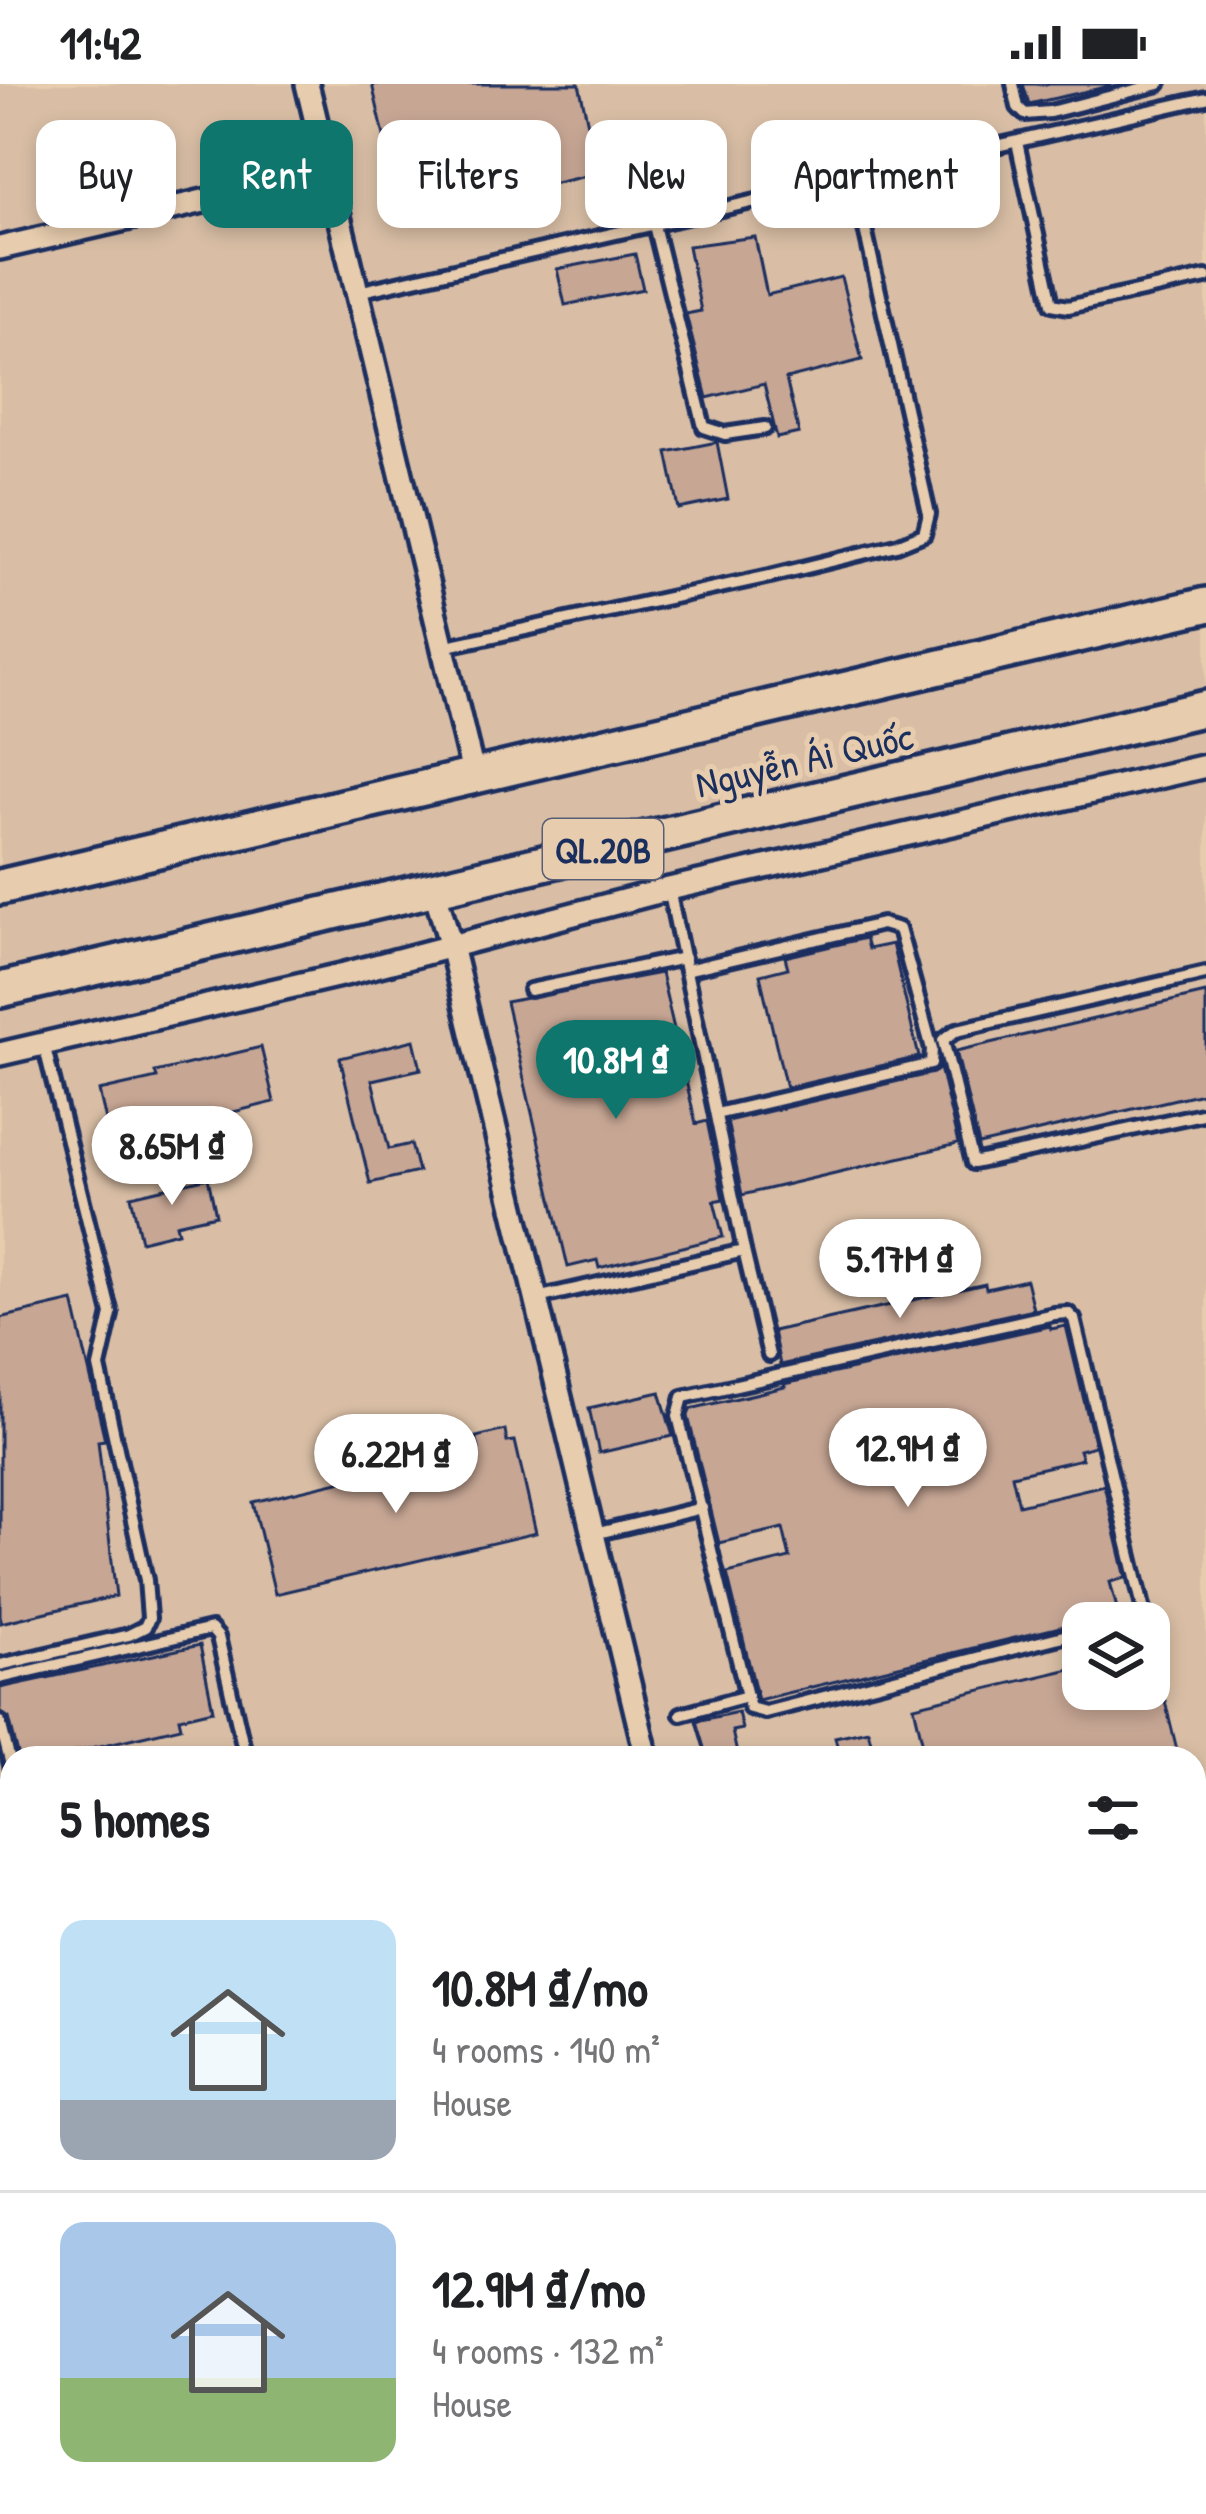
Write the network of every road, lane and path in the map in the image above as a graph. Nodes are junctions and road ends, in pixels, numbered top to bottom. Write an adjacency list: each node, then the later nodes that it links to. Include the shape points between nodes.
1 (307, 84): 5 (street)
2 (1012, 84): 3 (lane, via 1025,114)
3 (1159, 84)
4 (1206, 98): 6 (lane)
5 (316, 120)
6 (1017, 142): 7 (lane); 14 (lane, via 1052,304)
7 (1000, 146)
8 (200, 202): 13 (street)
9 (343, 228): 15 (street)
10 (641, 228): 15 (lane)
11 (655, 228): 16 (lane, via 704,427 725,434)
12 (865, 228): 18 (lane, via 929,514 924,534)
13 (0, 248)
14 (1206, 277)
15 (358, 292): 18 (street)
16 (765, 428)
17 (1206, 605): 21 (main road, Nguyễn Ái Quốc / QL.20B)
18 (443, 647): 21 (street)
19 (1206, 708): 23 (main road, Nguyễn Ái Quốc / QL.20B)
20 (1206, 766): 24 (street)
21 (474, 777): 22 (main road, Nguyễn Ái Quốc / QL.20B)
22 (0, 887)
23 (434, 889): 25 (street); 28 (main road, Nguyễn Ái Quốc / QL.20B)
24 (670, 889): 25 (street); 26 (lane)
25 (451, 946): 30 (street); 35 (street)
26 (685, 964): 29 (lane); 33 (lane); 33 (lane, via 893,926 932,1049 931,1064)
27 (1206, 974): 32 (lane, via 957,1030 943,1044 976,1164)
28 (0, 990)
29 (530, 990)
30 (44, 1044): 31 (street); 41 (lane, via 111,1314 99,1367 149,1618 129,1635)
31 (0, 1054)
32 (1206, 1113)
33 (716, 1114): 34 (lane)
34 (743, 1251): 35 (lane); 36 (lane)
35 (537, 1298): 38 (street)
36 (769, 1355)
37 (702, 1508): 38 (lane); 39 (lane, via 678,1416 683,1397 1068,1313); 43 (lane)
38 (594, 1534): 46 (street)
39 (1142, 1602)
40 (1062, 1636): 43 (lane, via 765,1712 750,1708)
41 (0, 1665)
42 (0, 1678): 45 (lane, via 211,1629)
43 (747, 1696): 44 (lane)
44 (680, 1714)
45 (243, 1746)
46 (644, 1746)

